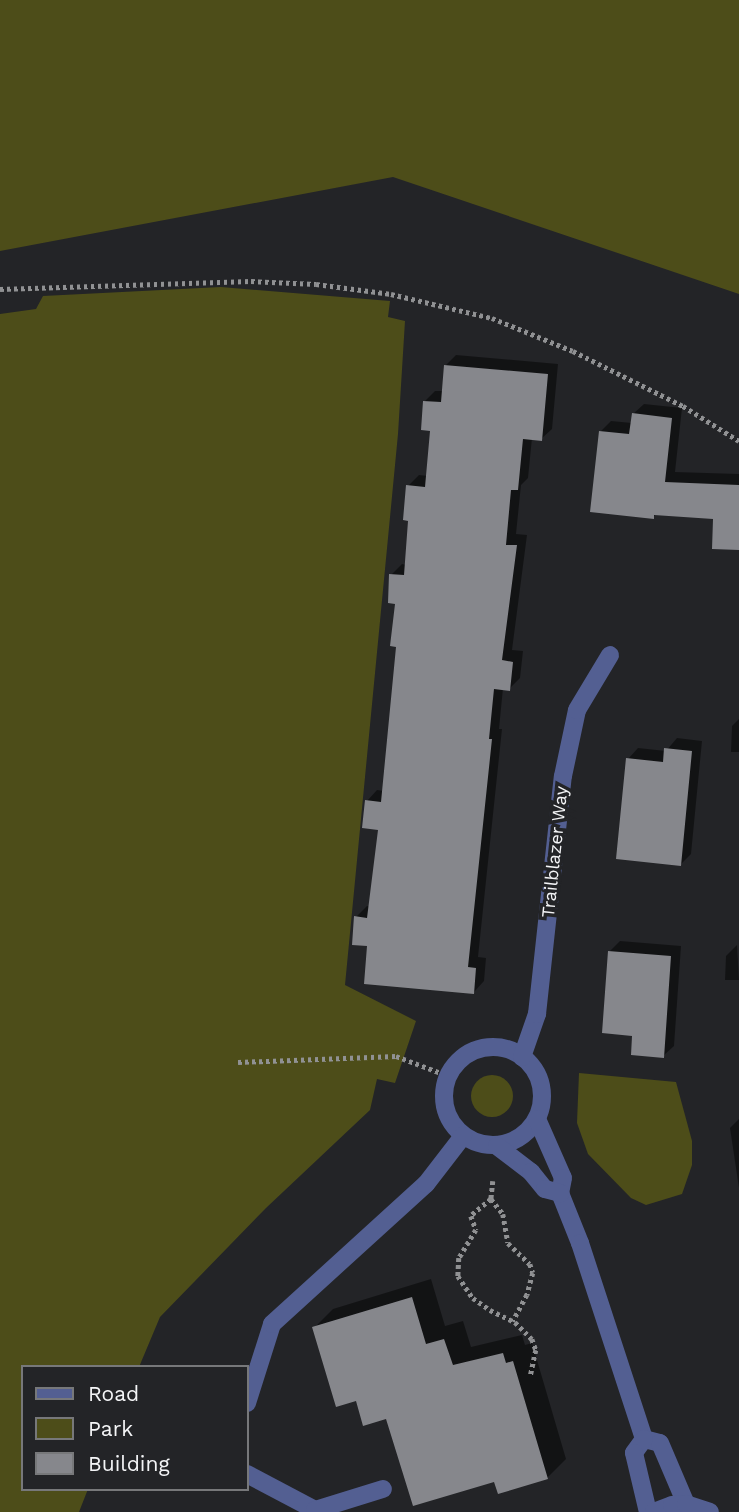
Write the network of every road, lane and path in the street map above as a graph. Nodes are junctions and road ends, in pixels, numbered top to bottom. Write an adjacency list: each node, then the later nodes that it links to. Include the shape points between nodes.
1 (0, 289): 2 (path, via 251,281 391,294 492,318 573,351 683,406)
2 (739, 441)
3 (610, 655): 4 (street, Trailblazer Way, via 577,710 563,776 537,1014)
4 (522, 1057): 6 (street, via 494,1047 478,1049 465,1056); 7 (street, via 532,1066 542,1092)
5 (238, 1062): 6 (path, via 396,1056)
6 (449, 1076): 8 (street, via 446,1111)
7 (537, 1119): 9 (street, via 528,1130); 11 (street, via 563,1178)
8 (463, 1136): 9 (street); 15 (street, via 426,1184 272,1324)
9 (497, 1146): 11 (street, via 545,1189)
10 (493, 1181): 12 (path)
11 (560, 1193): 16 (street)
12 (491, 1199): 13 (path, via 503,1214 508,1243 533,1273); 13 (path, via 471,1216 476,1230 459,1258 458,1276 473,1298)
13 (513, 1321): 14 (path, via 524,1328 536,1350)
14 (531, 1374)
15 (248, 1400)
16 (644, 1439): 19 (street, via 660,1443); 20 (street, via 634,1453)
17 (248, 1475): 18 (street, via 315,1510)
18 (383, 1489)
19 (686, 1504): 21 (street); 22 (street)
20 (648, 1512)
21 (654, 1512)
22 (710, 1512)

